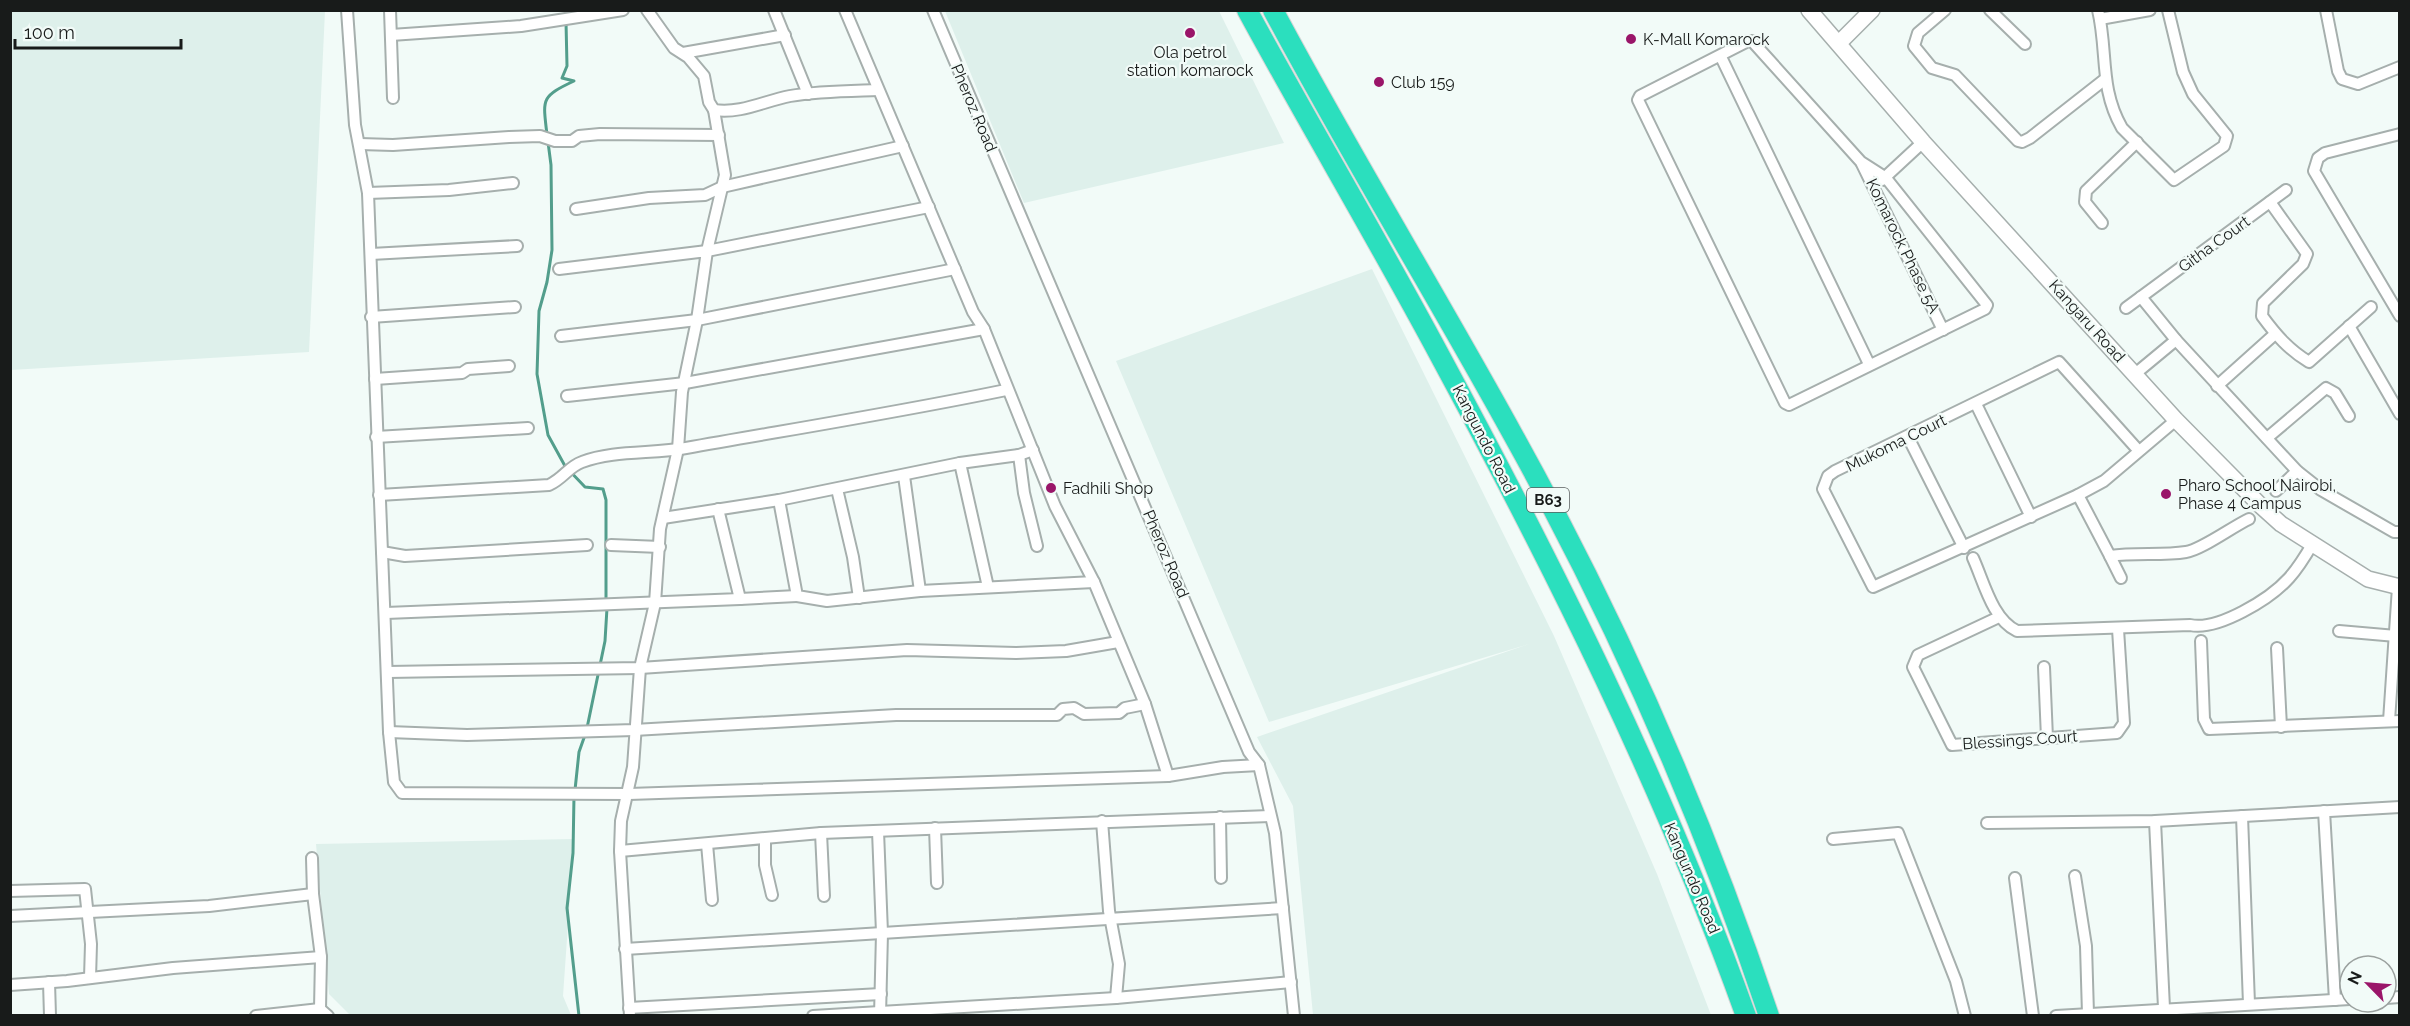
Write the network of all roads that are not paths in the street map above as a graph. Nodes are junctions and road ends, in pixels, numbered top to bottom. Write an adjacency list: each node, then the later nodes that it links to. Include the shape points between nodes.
1 (347, 10): 34 (street, via 355,125)
2 (390, 10): 18 (street)
3 (623, 10): 18 (street, via 521,26)
4 (647, 10): 22 (street, via 674,48)
5 (774, 10): 19 (street)
6 (845, 10): 26 (street)
7 (933, 10): 133 (street, Pheroz Road, via 1249,752)
8 (1247, 10): 186 (highway, Kangundo Road / B63, via 1439,353 1616,699 1699,889)
9 (1273, 10): 187 (highway, Kangundo Road / B63, via 1346,145 1513,433 1583,568 1702,831)
10 (1809, 10): 20 (street, Kangaru Road)
11 (1872, 10): 20 (street)
12 (1945, 10): 25 (street, via 1918,33 1916,51 1932,68 1954,75 2018,141 2030,138)
13 (1990, 10): 21 (street)
14 (2150, 10): 17 (street)
15 (2168, 10): 33 (street, via 2183,72 2193,94 2224,128 2227,141 2174,180)
16 (2326, 10): 24 (street, via 2342,79 2358,84)
17 (2099, 15): 25 (street)
18 (391, 35): 28 (street)
19 (785, 35): 22 (street); 27 (street)
20 (1839, 43): 32 (street, Kangaru Road)
21 (2025, 44)
22 (683, 52): 29 (street, via 704,76)
23 (1721, 57): 36 (street, via 1752,41); 65 (street); 65 (street, via 1638,100 1786,404)
24 (2400, 67)
25 (2104, 80): 33 (street, via 2116,117)
26 (878, 90): 27 (street); 35 (street)
27 (808, 94): 29 (street, via 751,105 744,110)
28 (393, 99)
29 (714, 110): 31 (street)
30 (2400, 134): 56 (street, via 2325,153 2318,158 2314,171)
31 (719, 135): 34 (street, via 600,134 579,136 572,141 540,136 393,146); 40 (street, via 725,175)
32 (1923, 142): 37 (street); 67 (street, Kangaru Road)
33 (2137, 142): 46 (street, via 2086,191 2085,202)
34 (360, 144): 42 (street)
35 (903, 146): 40 (street); 44 (street)
36 (1861, 162): 37 (street); 39 (street, Komarock Phase 5A)
37 (1886, 178): 39 (street); 61 (street, via 1987,301 1985,309)
38 (513, 183): 42 (street)
39 (1873, 183): 61 (street, Komarock Phase 5A)
40 (722, 187): 45 (street, via 705,195 649,198); 48 (street)
41 (2286, 190): 43 (street, Githa Court)
42 (368, 194): 49 (street)
43 (2270, 202): 52 (street, Githa Court); 62 (street, via 2307,254 2303,264 2263,303 2262,316)
44 (929, 207): 48 (street); 51 (street)
45 (576, 209)
46 (2102, 223)
47 (517, 246): 49 (street)
48 (707, 251): 50 (street); 58 (street)
49 (370, 254): 57 (street)
50 (559, 268)
51 (955, 269): 58 (street); 60 (street)
52 (2141, 297): 55 (street, Githa Court); 64 (street)
53 (515, 307): 57 (street)
54 (2371, 307): 59 (street)
55 (2126, 308)
56 (2400, 316)
57 (371, 317): 68 (street)
58 (697, 320): 63 (street); 69 (street)
59 (2349, 326): 62 (street, via 2309,362); 74 (street)
60 (984, 329): 69 (street); 71 (street)
61 (1943, 330): 65 (street)
62 (2275, 334): 70 (street)
63 (561, 336)
64 (2176, 340): 67 (street); 70 (street)
65 (1869, 364)
66 (509, 366): 68 (street)
67 (2135, 374): 76 (street, Kangaru Road)
68 (375, 379): 78 (street)
69 (685, 383): 72 (street); 81 (street)
70 (2217, 386): 80 (street)
71 (1006, 390): 81 (street); 82 (street)
72 (567, 396)
73 (1977, 404): 79 (street, Mukoma Court); 83 (street, Mukoma Court, via 2059,362); 94 (street)
74 (2400, 414)
75 (2349, 416): 80 (street, via 2335,393 2326,388)
76 (2176, 420): 83 (street); 98 (street, Kangaru Road, via 2281,524)
77 (528, 428): 78 (street)
78 (376, 437): 90 (street)
79 (1908, 437): 103 (street); 103 (street, Mukoma Court, via 1835,471 1824,482 1827,501 1870,585 1876,587)
80 (2267, 438): 86 (street)
81 (678, 449): 90 (street, via 591,459 549,485); 95 (street)
82 (1033, 450): 84 (street); 108 (street, via 1055,506)
83 (2138, 450): 91 (street, via 2104,481)
84 (1019, 455): 85 (street); 101 (street)
85 (960, 463): 87 (street); 109 (street)
86 (2297, 471): 89 (street); 97 (street, via 2321,490)
87 (904, 476): 88 (street); 111 (street)
88 (837, 489): 92 (street); 113 (street)
89 (2276, 491)
90 (379, 495): 104 (street)
91 (2078, 495): 94 (street); 105 (street)
92 (779, 500): 93 (street); 112 (street)
93 (717, 509): 95 (street); 114 (street)
94 (2031, 517): 103 (street)
95 (663, 518): 102 (street)
96 (2249, 519): 105 (street, via 2185,552)
97 (2400, 532)
98 (2313, 543): 110 (street, Kangaru Road, via 2368,579); 118 (street, via 2279,588 2214,624)
99 (587, 544): 104 (street, via 405,556)
100 (611, 545): 102 (street)
101 (1037, 546)
102 (660, 547): 115 (street)
103 (1964, 548)
104 (382, 552): 116 (street)
105 (2110, 556): 107 (street)
106 (1972, 558): 117 (street)
107 (2121, 578)
108 (1094, 582): 109 (street); 121 (street)
109 (988, 587): 111 (street)
110 (2399, 587): 120 (street)
111 (920, 591): 113 (street)
112 (797, 596): 113 (street, via 827,600); 114 (street)
113 (859, 598)
114 (740, 599): 115 (street)
115 (655, 603): 116 (street); 125 (street)
116 (386, 613): 126 (street)
117 (1999, 617): 118 (street, via 2017,631); 132 (street, Blessings Court, via 1918,655 1913,668 1952,745)
118 (2118, 629): 132 (street, Blessings Court, via 2124,723 2117,733)
119 (2339, 631): 120 (street)
120 (2396, 636): 128 (street)
121 (1118, 642): 125 (street, via 1066,651 907,650); 127 (street)
122 (2201, 642): 129 (street, via 2204,719 2209,729)
123 (2277, 648): 129 (street)
124 (2044, 667): 132 (street)
125 (640, 668): 126 (street); 130 (street)
126 (388, 672): 131 (street)
127 (1145, 704): 130 (street, via 1119,713 1084,714 1074,708 1056,714 896,715); 134 (street)
128 (2394, 721): 129 (street)
129 (2281, 726)
130 (634, 730): 131 (street, via 467,735); 135 (street)
131 (390, 732): 135 (street, via 394,782 402,793)
132 (2047, 738)
133 (1259, 765): 134 (street); 138 (street, Pheroz Road)
134 (1168, 776): 135 (street)
135 (629, 794): 150 (street, via 621,821)
136 (2400, 807): 137 (street)
137 (2324, 811): 139 (street); 174 (street)
138 (1270, 816): 140 (street); 161 (street, Pheroz Road)
139 (2242, 816): 142 (street); 176 (street)
140 (1220, 817): 141 (street); 153 (street)
141 (1102, 820): 144 (street); 164 (street)
142 (2155, 821): 143 (street); 177 (street)
143 (1987, 823)
144 (935, 828): 145 (street); 155 (street)
145 (878, 831): 146 (street); 165 (street)
146 (821, 833): 148 (street); 159 (street)
147 (1833, 839): 188 (street, via 1898,833 1956,981)
148 (765, 840): 149 (street); 158 (street, via 765,865)
149 (707, 844): 150 (street); 160 (street)
150 (620, 851): 166 (street)
151 (312, 858): 157 (street)
152 (2075, 876): 181 (street, via 2086,946)
153 (1221, 878)
154 (2015, 878): 189 (street)
155 (937, 882)
156 (10, 891): 162 (street, via 85,889)
157 (313, 894): 162 (street); 167 (street)
158 (772, 895)
159 (824, 896)
160 (712, 900)
161 (1283, 908): 164 (street); 170 (street, Pheroz Road)
162 (89, 914): 163 (street); 168 (street)
163 (10, 916)
164 (1110, 917): 165 (street); 173 (street, via 1119,964)
165 (882, 933): 166 (street); 172 (street)
166 (625, 949): 179 (street)
167 (321, 957): 168 (street); 178 (street)
168 (90, 978): 169 (street)
169 (49, 982): 171 (street); 182 (street)
170 (1291, 982): 173 (street); 185 (street, Pheroz Road)
171 (10, 985)
172 (881, 994): 179 (street); 180 (street)
173 (1116, 998): 180 (street)
174 (2335, 1000): 175 (street); 176 (street)
175 (2338, 1000)
176 (2249, 1004): 177 (street)
177 (2164, 1008): 181 (street)
178 (324, 1012): 183 (street)
179 (630, 1012)
180 (880, 1013): 184 (street)
181 (2088, 1014): 190 (street)
182 (50, 1016)
183 (256, 1016)
184 (813, 1016)
185 (1294, 1016)
186 (1746, 1016)
187 (1769, 1016)
188 (1965, 1016)
189 (2033, 1016)
190 (2056, 1016)

